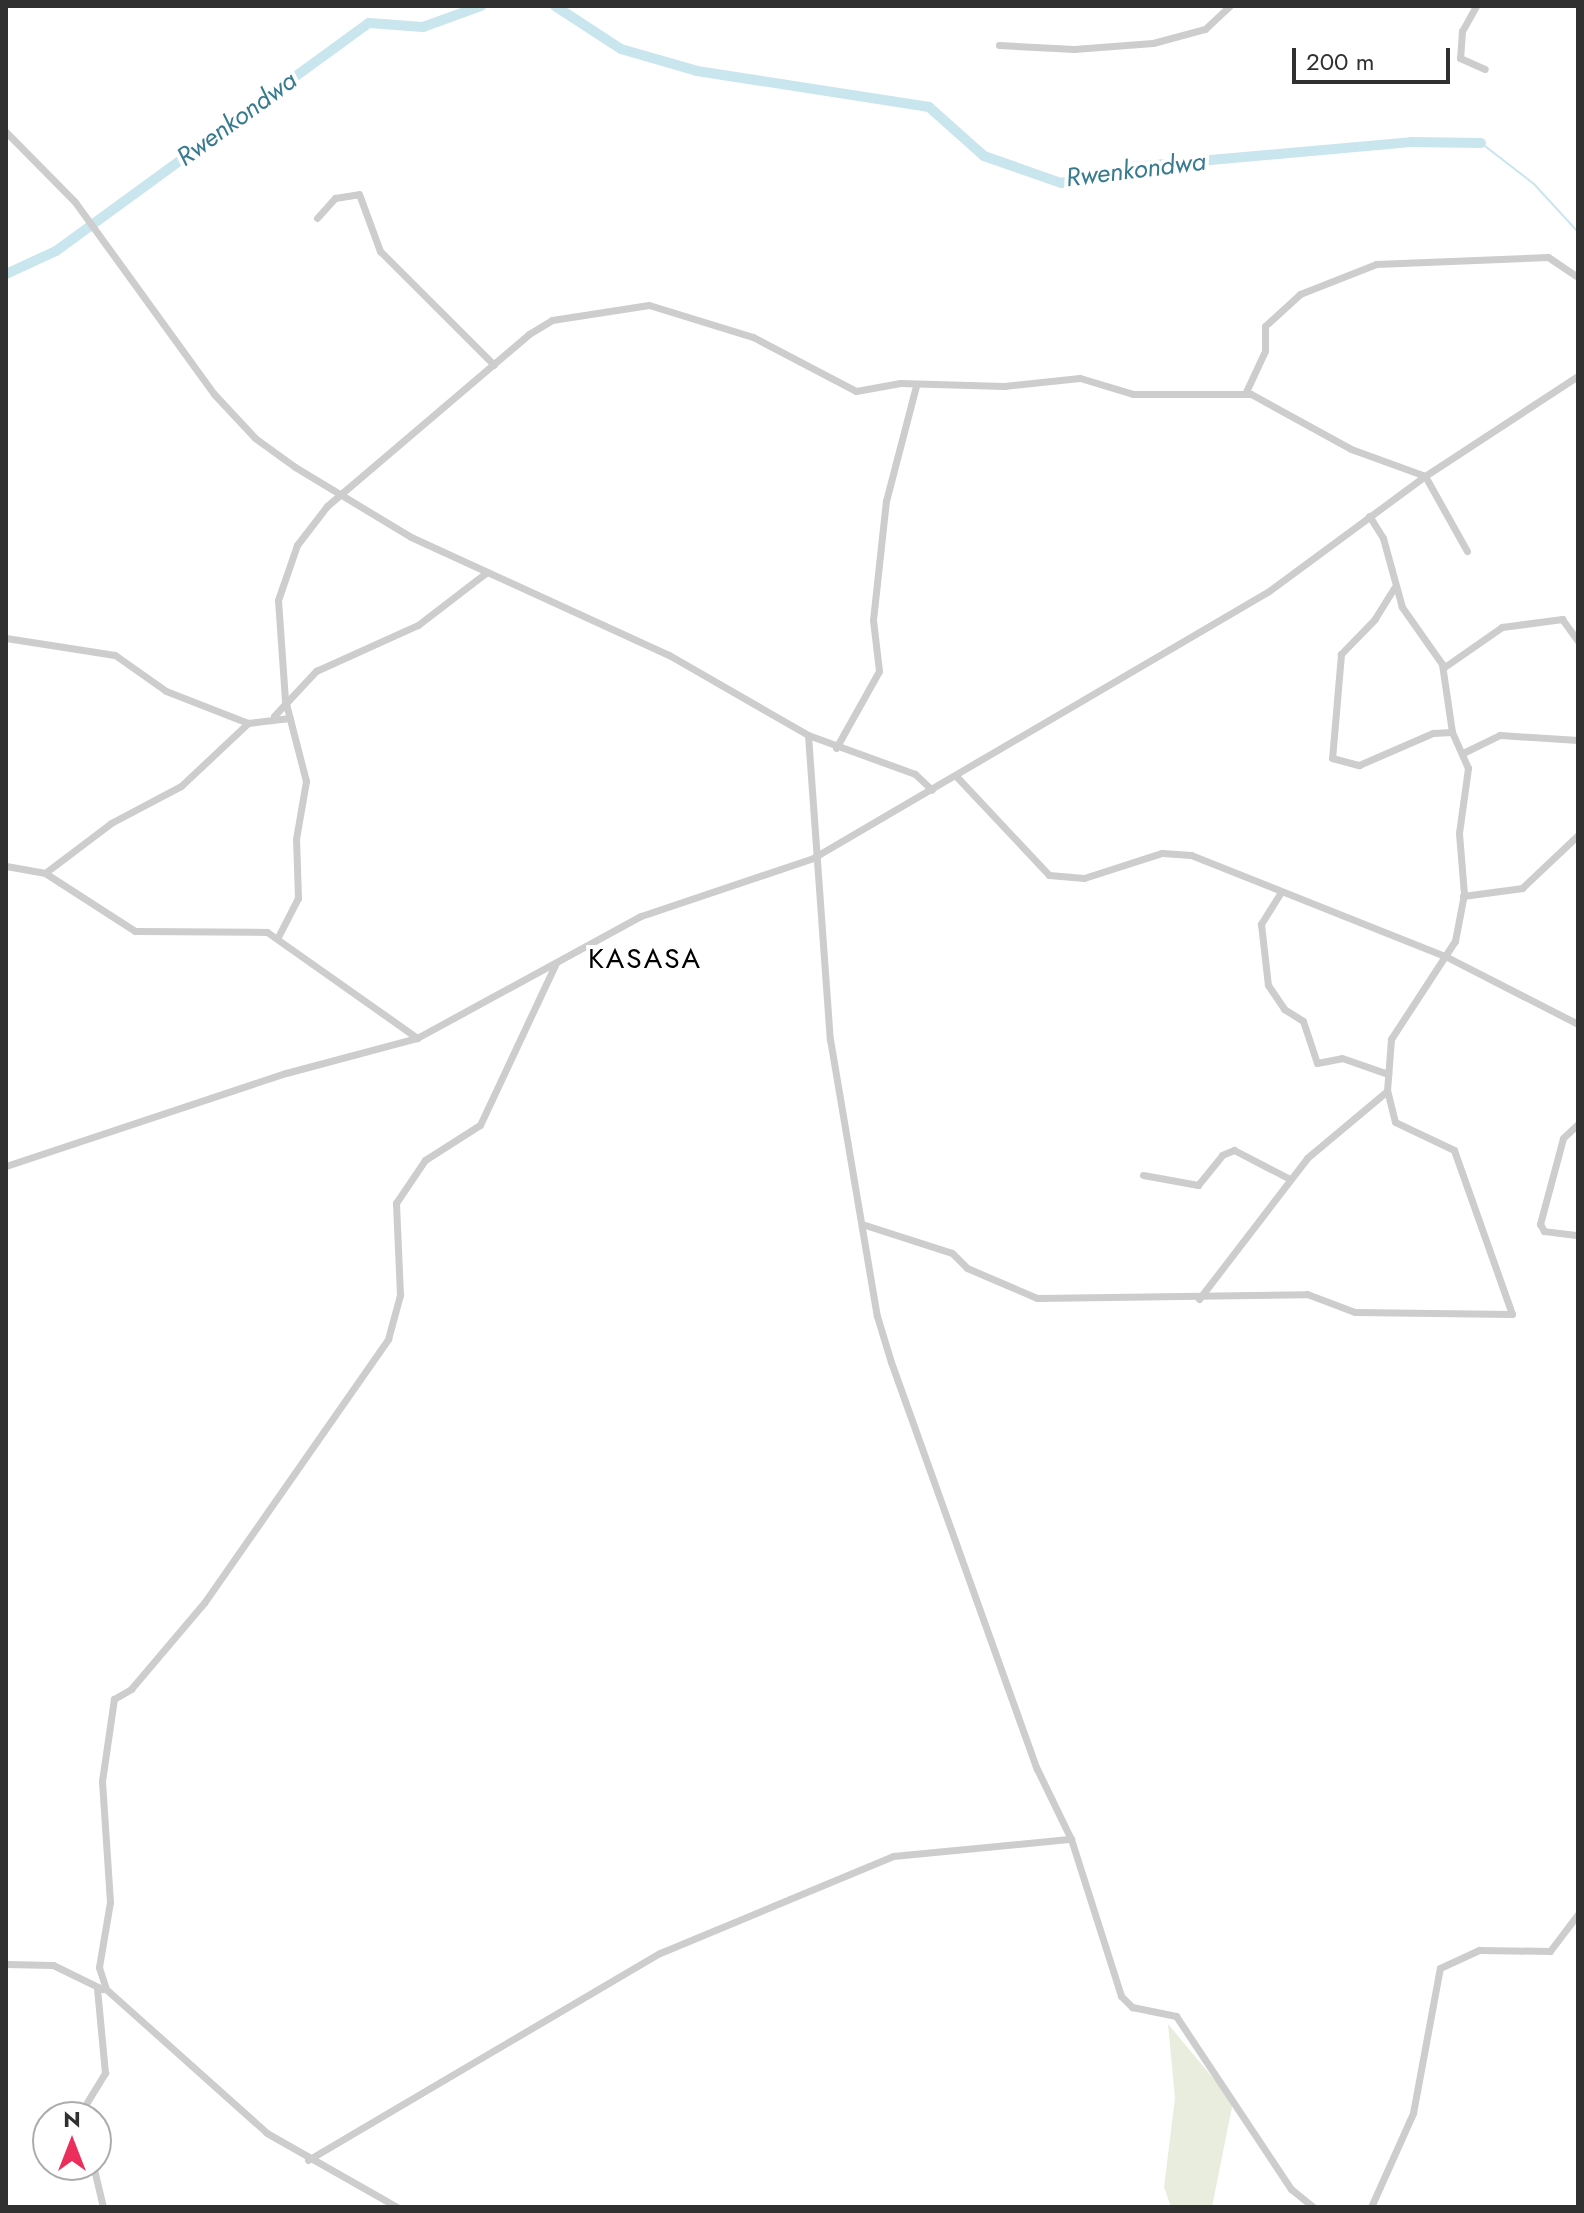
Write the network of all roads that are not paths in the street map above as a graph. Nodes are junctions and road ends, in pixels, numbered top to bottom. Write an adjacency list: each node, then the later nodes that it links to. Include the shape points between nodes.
1 (1230, 6): 3 (street, via 1205,29 1153,43 1074,49)
2 (1476, 6): 4 (street, via 1462,31 1460,58)
3 (999, 45)
4 (1485, 69)
5 (6, 132): 15 (street, via 85,217 255,438)
6 (317, 218): 8 (street, via 335,198 359,194 380,251)
7 (1578, 277): 10 (street, via 1548,257 1376,264 1291,300 1265,326 1265,351)
8 (494, 365): 11 (street, via 552,320 641,305 753,337 849,390); 15 (street)
9 (1578, 376): 14 (street)
10 (1253, 380): 12 (street); 13 (street)
11 (916, 386): 12 (street, via 1080,378 1133,394); 30 (street, via 886,501 873,620 879,671)
12 (1245, 394): 13 (street)
13 (1261, 397): 14 (street, via 1351,449)
14 (1425, 476): 16 (street); 17 (street)
15 (342, 498): 18 (street); 23 (street, via 308,529 279,589)
16 (1369, 516): 19 (street, via 1383,538); 32 (street, via 1269,591)
17 (1467, 551)
18 (487, 572): 23 (street, via 418,625 316,671); 28 (street, via 706,674)
19 (1394, 588): 22 (street); 27 (street, via 1375,619 1341,654 1332,758 1359,765 1433,733)
20 (6, 638): 26 (street, via 115,655 166,691)
21 (1578, 641): 22 (street, via 1562,619 1502,627)
22 (1443, 668): 27 (street)
23 (285, 700): 24 (street); 25 (street)
24 (274, 716): 25 (street); 26 (street)
25 (290, 718): 40 (street, via 306,781 296,839 298,898)
26 (248, 723): 37 (street, via 181,786 111,823)
27 (1452, 732): 31 (street)
28 (808, 735): 30 (street); 35 (street)
29 (1578, 740): 31 (street, via 1500,735)
30 (836, 748): 33 (street, via 905,770)
31 (1465, 752): 39 (street)
32 (956, 776): 33 (street); 38 (street, via 1049,875 1084,878 1173,853)
33 (932, 790): 35 (street)
34 (1578, 835): 39 (street, via 1522,888)
35 (813, 858): 42 (street, via 641,916); 51 (street, via 830,1039)
36 (6, 866): 37 (street)
37 (45, 873): 40 (street, via 135,931 258,929)
38 (1281, 892): 41 (street); 45 (street, via 1261,924 1268,985 1284,1009 1303,1021 1317,1063 1342,1058)
39 (1463, 896): 41 (street, via 1454,945)
40 (278, 937): 44 (street, via 330,981)
41 (1445, 956): 43 (street); 45 (street, via 1391,1039)
42 (556, 963): 44 (street); 58 (street, via 480,1125 425,1160 396,1203 400,1295 388,1339 204,1603 134,1686 114,1699 101,1794 110,1902 99,1967)
43 (1578, 1024)
44 (417, 1038): 48 (street, via 258,1081)
45 (1388, 1074): 46 (street)
46 (1387, 1091): 50 (street, via 1335,1129); 53 (street, via 1395,1122 1454,1150 1512,1314 1360,1313 1307,1294)
47 (1578, 1124): 52 (street, via 1563,1138 1540,1224 1544,1231)
48 (6, 1166)
49 (1143, 1175): 50 (street, via 1198,1185 1222,1155 1234,1150)
50 (1290, 1179): 53 (street)
51 (865, 1225): 53 (street, via 952,1253 967,1268 1037,1298); 54 (street, via 877,1316 891,1362 1037,1769)
52 (1576, 1235)
53 (1199, 1299)
54 (1071, 1839): 60 (street, via 893,1856 660,1953); 64 (street, via 1125,2004 1176,2016 1291,2189)
55 (1578, 1914): 65 (street, via 1550,1951 1479,1950 1440,1968 1413,2113)
56 (6, 1964): 57 (street, via 53,1965)
57 (97, 1988): 58 (street); 59 (street, via 105,2073)
58 (106, 1989): 60 (street, via 257,2125)
59 (88, 2101)
60 (308, 2160): 63 (street)
61 (97, 2181): 62 (street)
62 (103, 2207)
63 (397, 2207)
64 (1313, 2207)
65 (1371, 2207)

